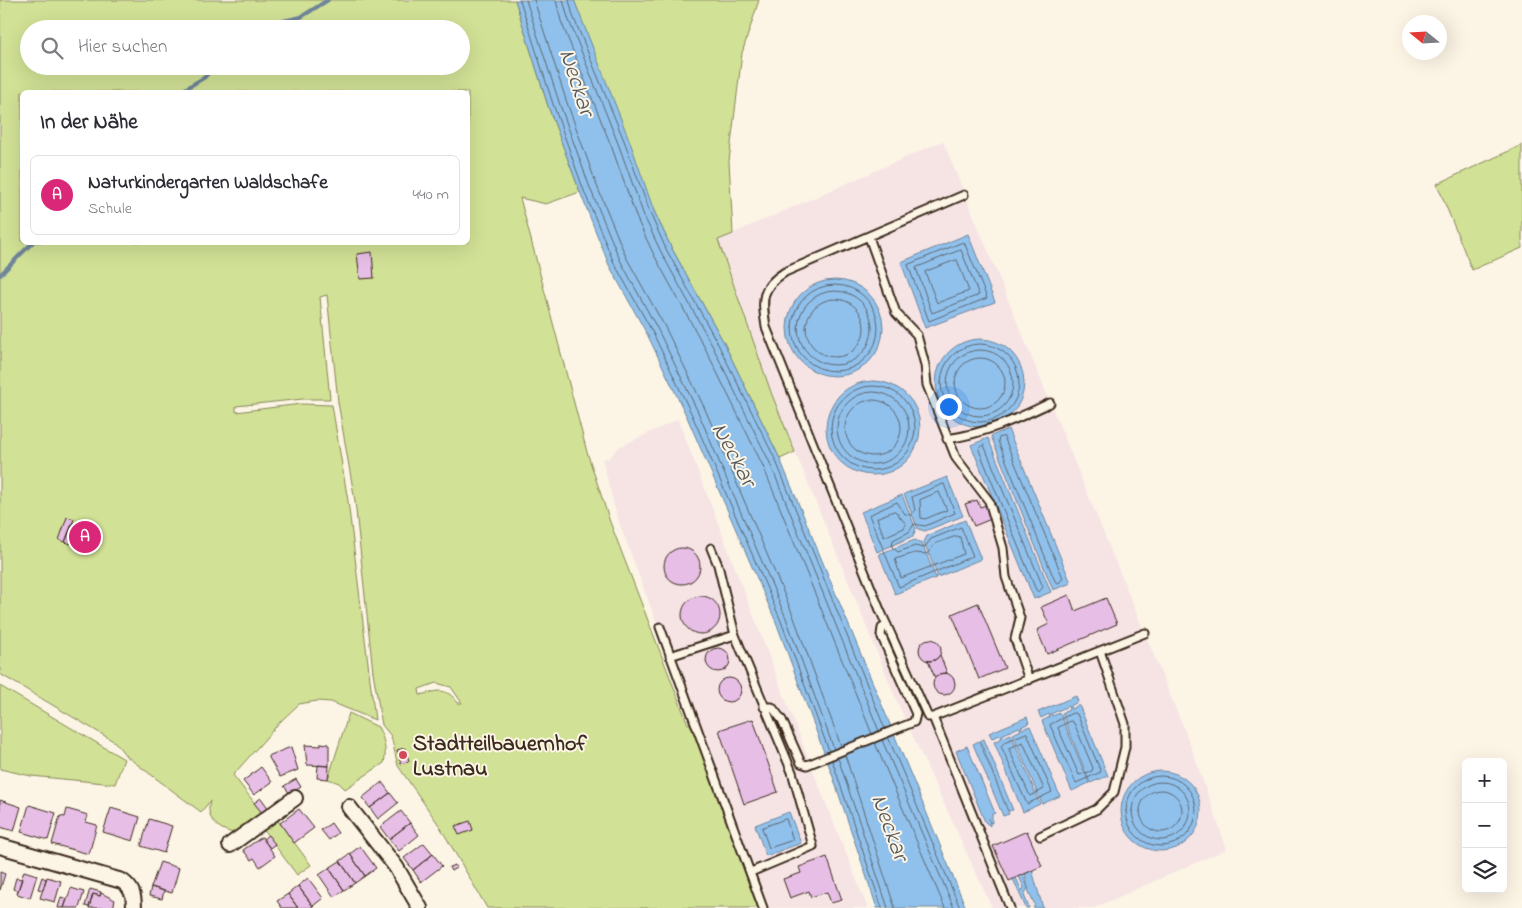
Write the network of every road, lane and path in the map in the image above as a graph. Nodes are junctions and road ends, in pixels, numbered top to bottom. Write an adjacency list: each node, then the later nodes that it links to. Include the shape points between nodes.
1 (964, 195): 2 (lane)
2 (869, 237): 4 (lane, via 896,313 917,335 926,366 927,385); 6 (lane, via 785,272 770,282 763,304 766,327)
3 (1050, 403): 4 (lane, via 977,435)
4 (948, 439): 12 (lane, via 956,458 989,501 1003,548 1006,577 1020,618 1015,639)
5 (711, 548): 9 (lane)
6 (887, 625): 13 (lane, via 882,628 881,635 917,719 914,722 807,765 801,763 782,720 772,707); 14 (lane, via 928,717)
7 (660, 627): 11 (lane)
8 (1145, 633): 10 (lane)
9 (735, 635): 11 (lane); 13 (lane)
10 (1100, 651): 12 (lane); 17 (lane, via 1125,724 1125,747 1119,778 1114,792 1097,809)
11 (670, 656): 20 (lane)
12 (1030, 680): 14 (lane)
13 (764, 707): 20 (lane, via 792,772 813,846)
14 (933, 718): 24 (lane)
15 (295, 798): 18 (street)
16 (349, 808): 22 (street, via 396,867)
17 (1040, 836)
18 (230, 845)
19 (0, 846): 21 (street, via 122,880 130,887)
20 (751, 872): 23 (lane)
21 (134, 908)
22 (420, 908)
23 (763, 908)
24 (1010, 908)

